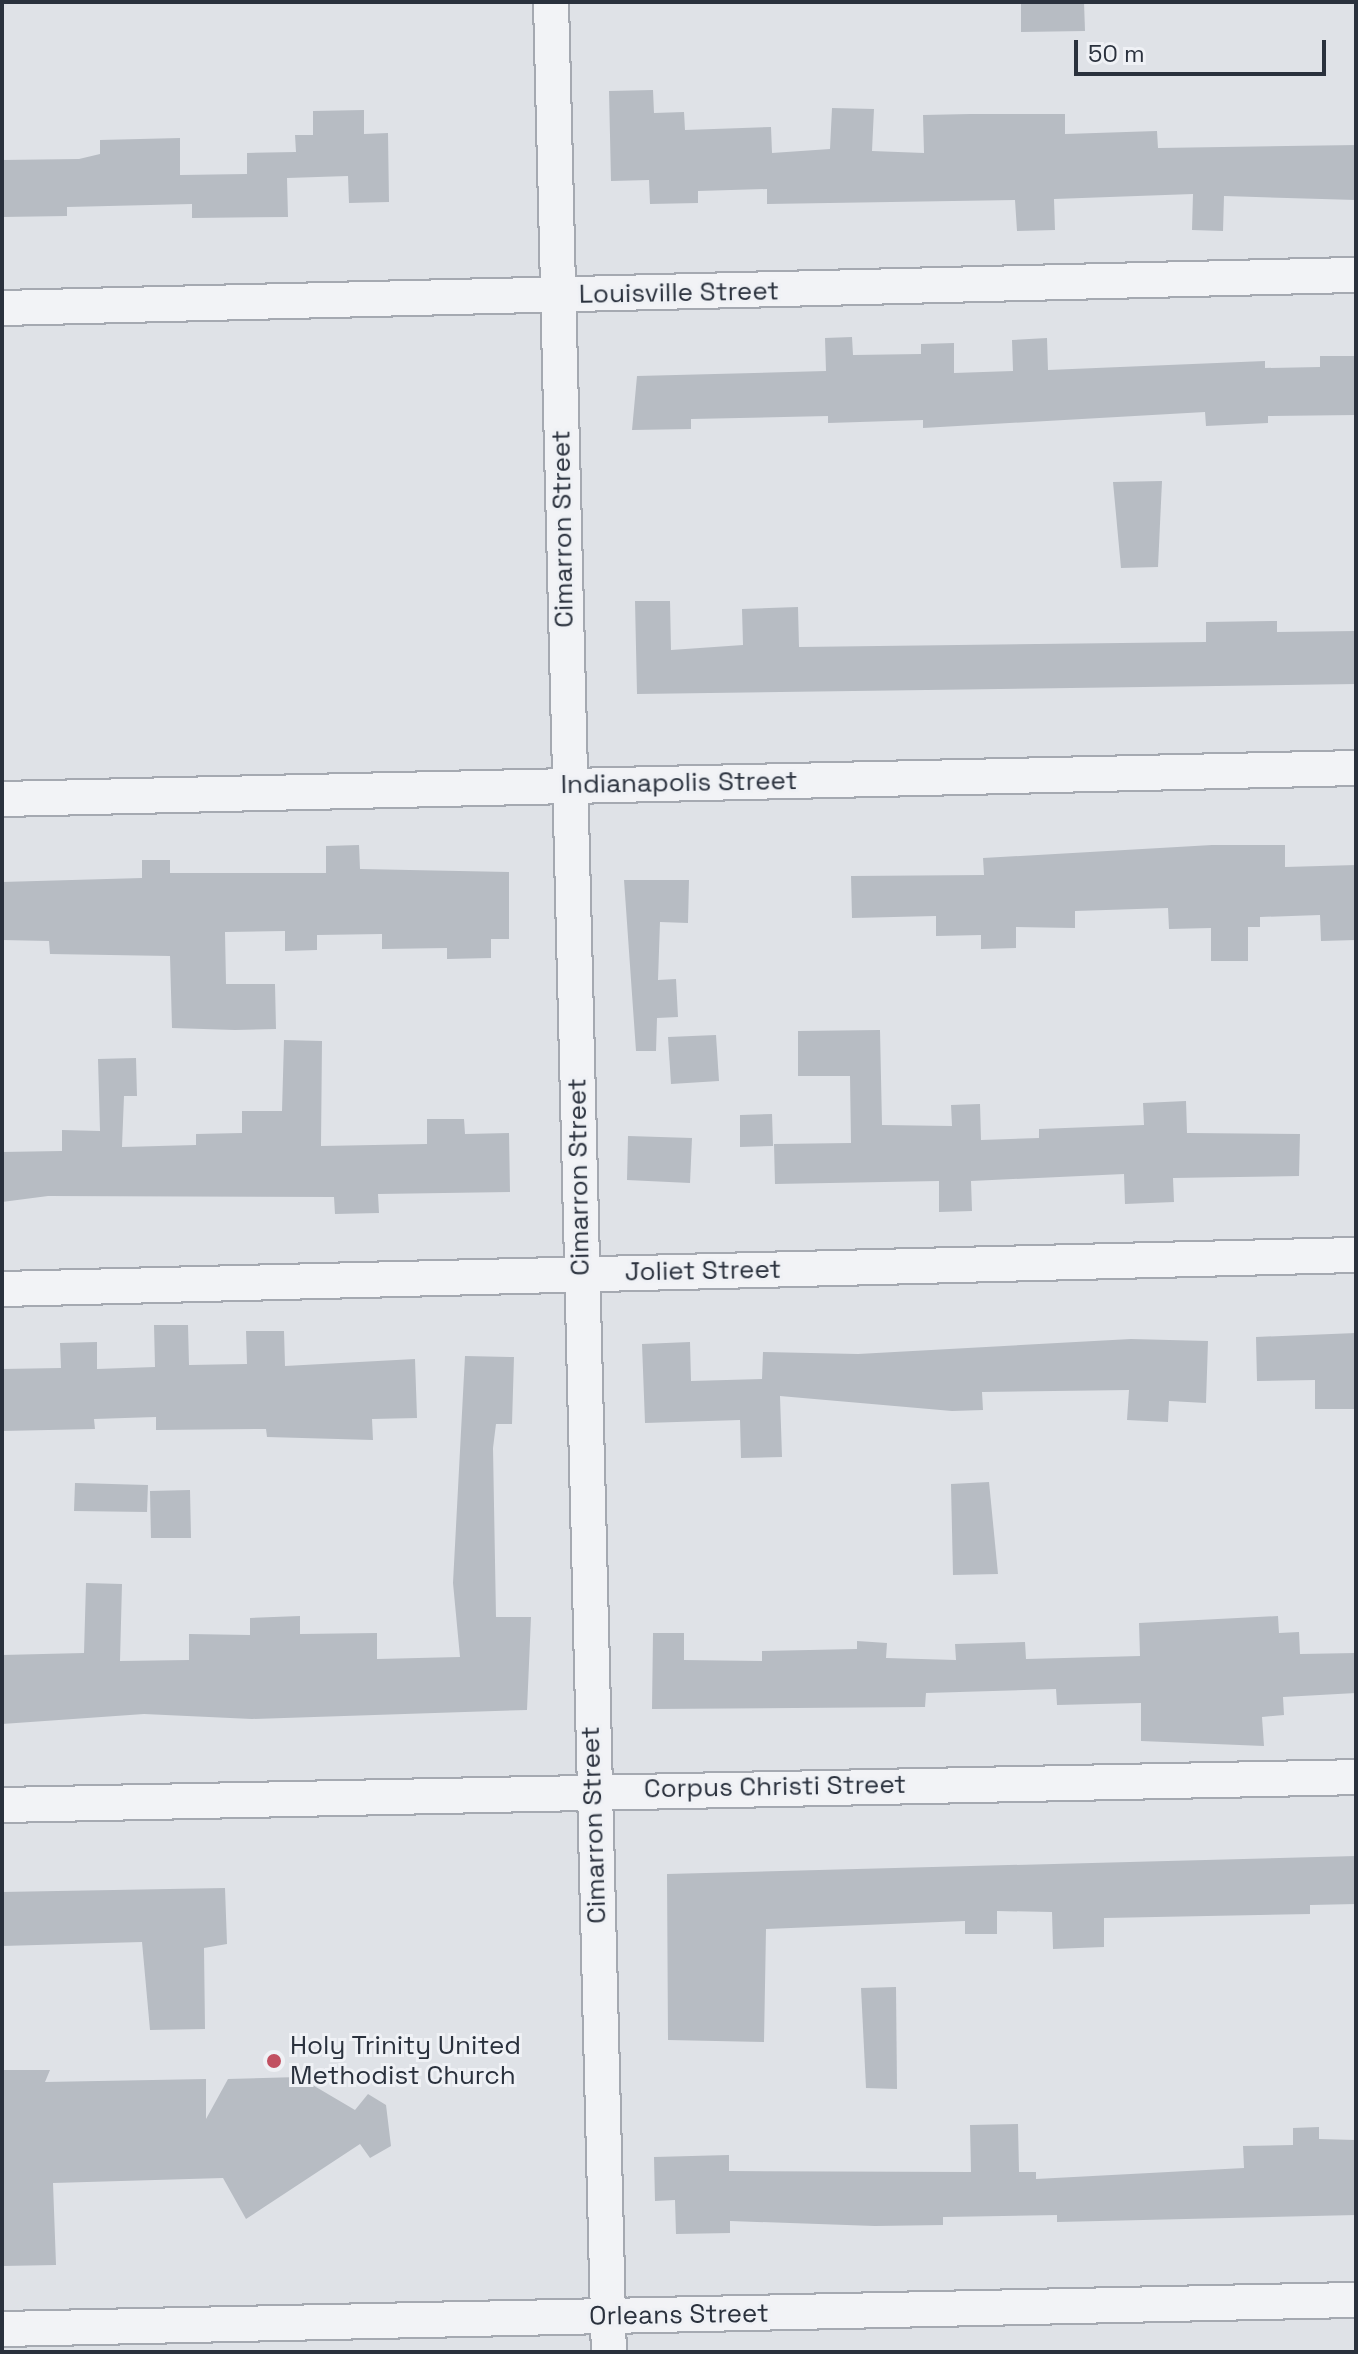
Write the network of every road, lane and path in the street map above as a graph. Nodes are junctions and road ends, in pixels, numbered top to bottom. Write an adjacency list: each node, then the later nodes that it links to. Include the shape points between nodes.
1 (551, 2): 3 (street, Cimarron Street)
2 (1356, 275): 3 (street, Louisville Street)
3 (558, 296): 4 (street, Louisville Street); 6 (street, Cimarron Street)
4 (2, 308)
5 (1356, 768): 6 (street, Indianapolis Street)
6 (569, 785): 7 (street, Indianapolis Street); 9 (street, Cimarron Street)
7 (2, 799)
8 (1356, 1255): 9 (street, Joliet Street)
9 (581, 1273): 10 (street, Joliet Street); 12 (street, Cimarron Street)
10 (2, 1289)
11 (1356, 1777): 12 (street, Corpus Christi Street)
12 (593, 1791): 13 (street, Corpus Christi Street); 15 (street, Cimarron Street)
13 (2, 1805)
14 (1356, 2300): 15 (street, Orleans Street)
15 (609, 2316): 16 (street, Orleans Street); 17 (street, Cimarron Street)
16 (2, 2329)
17 (609, 2352)

